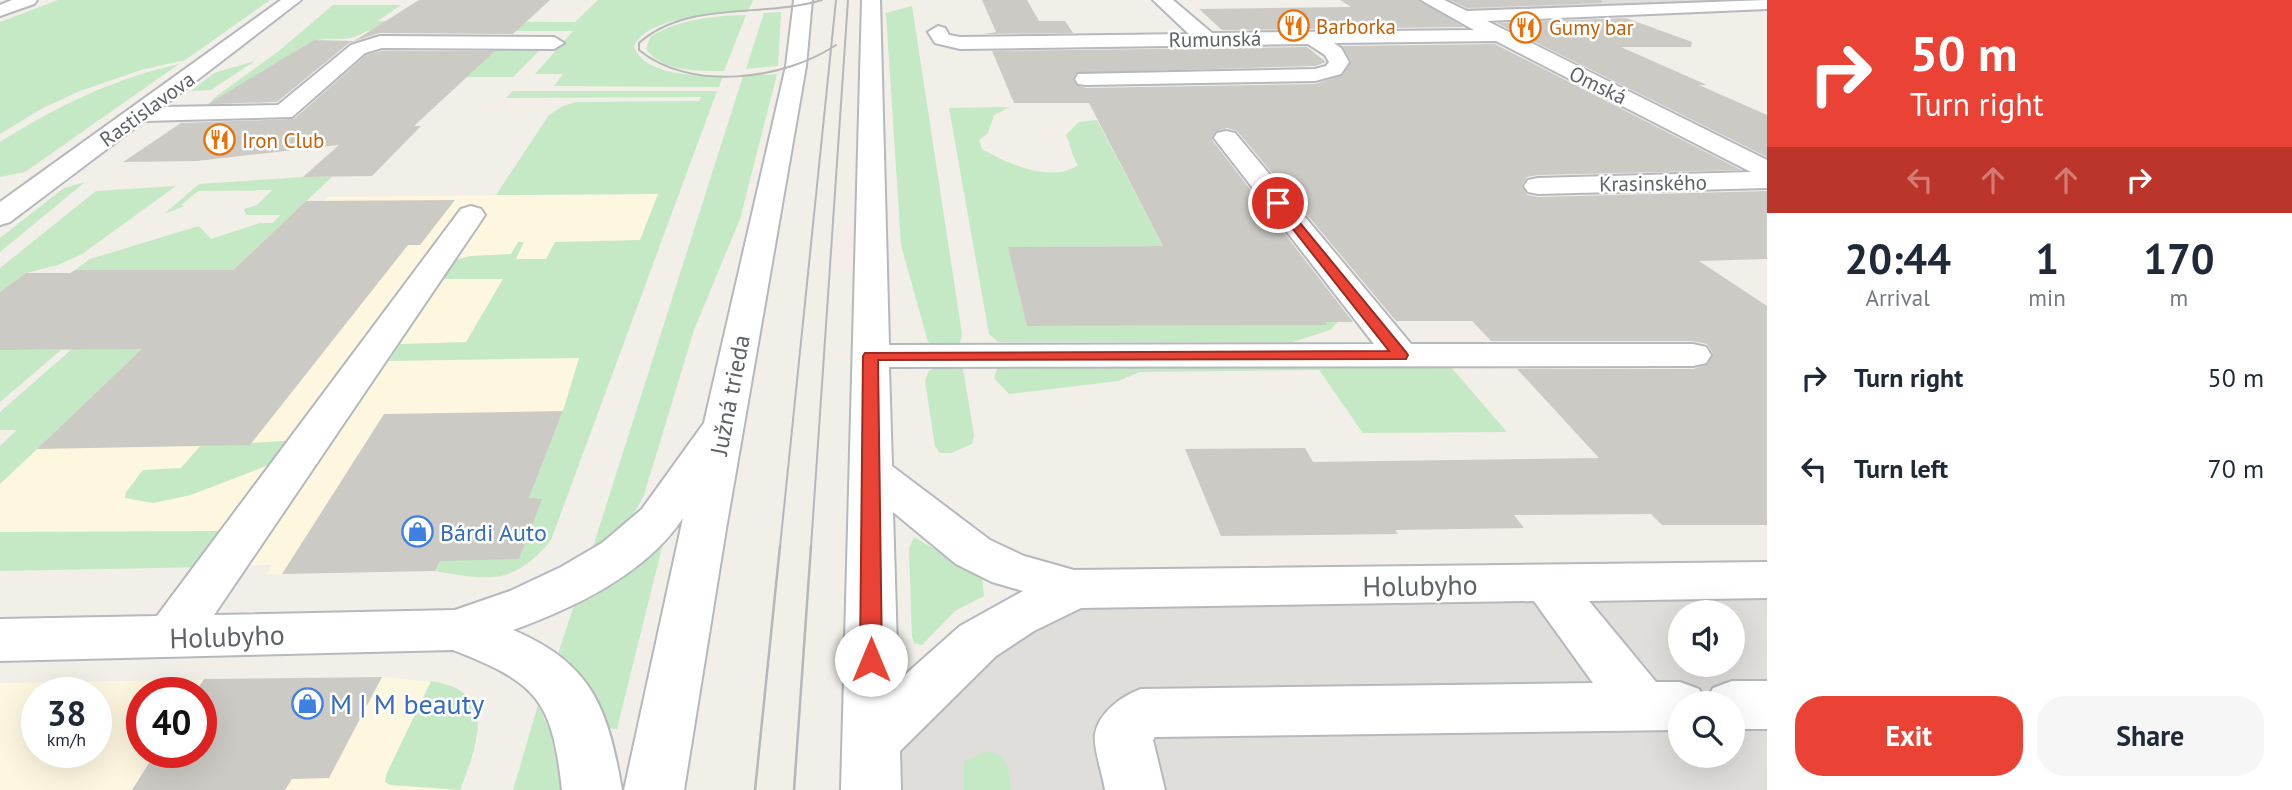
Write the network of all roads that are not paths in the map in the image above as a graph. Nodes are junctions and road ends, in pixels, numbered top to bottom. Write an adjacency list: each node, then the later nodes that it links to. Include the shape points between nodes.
1 (28, 0): 9 (street)
2 (292, 0): 17 (street, Rastislavova)
3 (803, 0): 29 (street, Južná trieda, via 796,66)
4 (871, 0): 28 (street)
5 (1162, 0): 14 (street)
6 (1430, 0): 10 (street, Omská)
7 (1761, 0): 8 (street)
8 (1767, 3): 10 (street)
9 (0, 11)
10 (1462, 17): 12 (street, Omská)
11 (938, 32): 14 (street, Rumunská, via 942,39 960,43)
12 (1497, 35): 13 (street, Rumunská); 19 (street, Omská)
13 (1313, 38): 14 (street, Rumunská); 16 (street, via 1334,52 1339,62 1334,70 1315,75)
14 (1208, 40)
15 (554, 43): 17 (street, via 380,42 358,49 284,112)
16 (1086, 79)
17 (141, 114): 20 (street, Rastislavova)
18 (1226, 138): 26 (street)
19 (1761, 163)
20 (65, 169): 21 (street); 25 (street, Rastislavova)
21 (10, 178)
22 (1767, 180): 23 (street, Krasinského)
23 (1538, 186)
24 (471, 215): 35 (street)
25 (0, 216)
26 (1401, 355): 27 (street); 28 (street)
27 (1693, 355)
28 (871, 356): 30 (street)
29 (724, 424): 34 (street, via 658,520 619,555 528,606); 42 (street, Južná trieda)
30 (872, 472): 33 (street, via 973,552); 40 (street)
31 (1767, 580): 32 (street, Holubyho)
32 (1548, 584): 33 (street, Holubyho); 39 (street)
33 (1073, 589): 40 (street, via 978,640)
34 (455, 630): 35 (street, Holubyho); 41 (street, via 530,660 556,681 582,730)
35 (170, 638): 36 (street, Holubyho)
36 (0, 640)
37 (1745, 705): 38 (street)
38 (1767, 705)
39 (1661, 706): 43 (street, via 1141,713 1123,735)
40 (871, 765)
41 (592, 790)
42 (654, 790)
43 (1135, 790)

